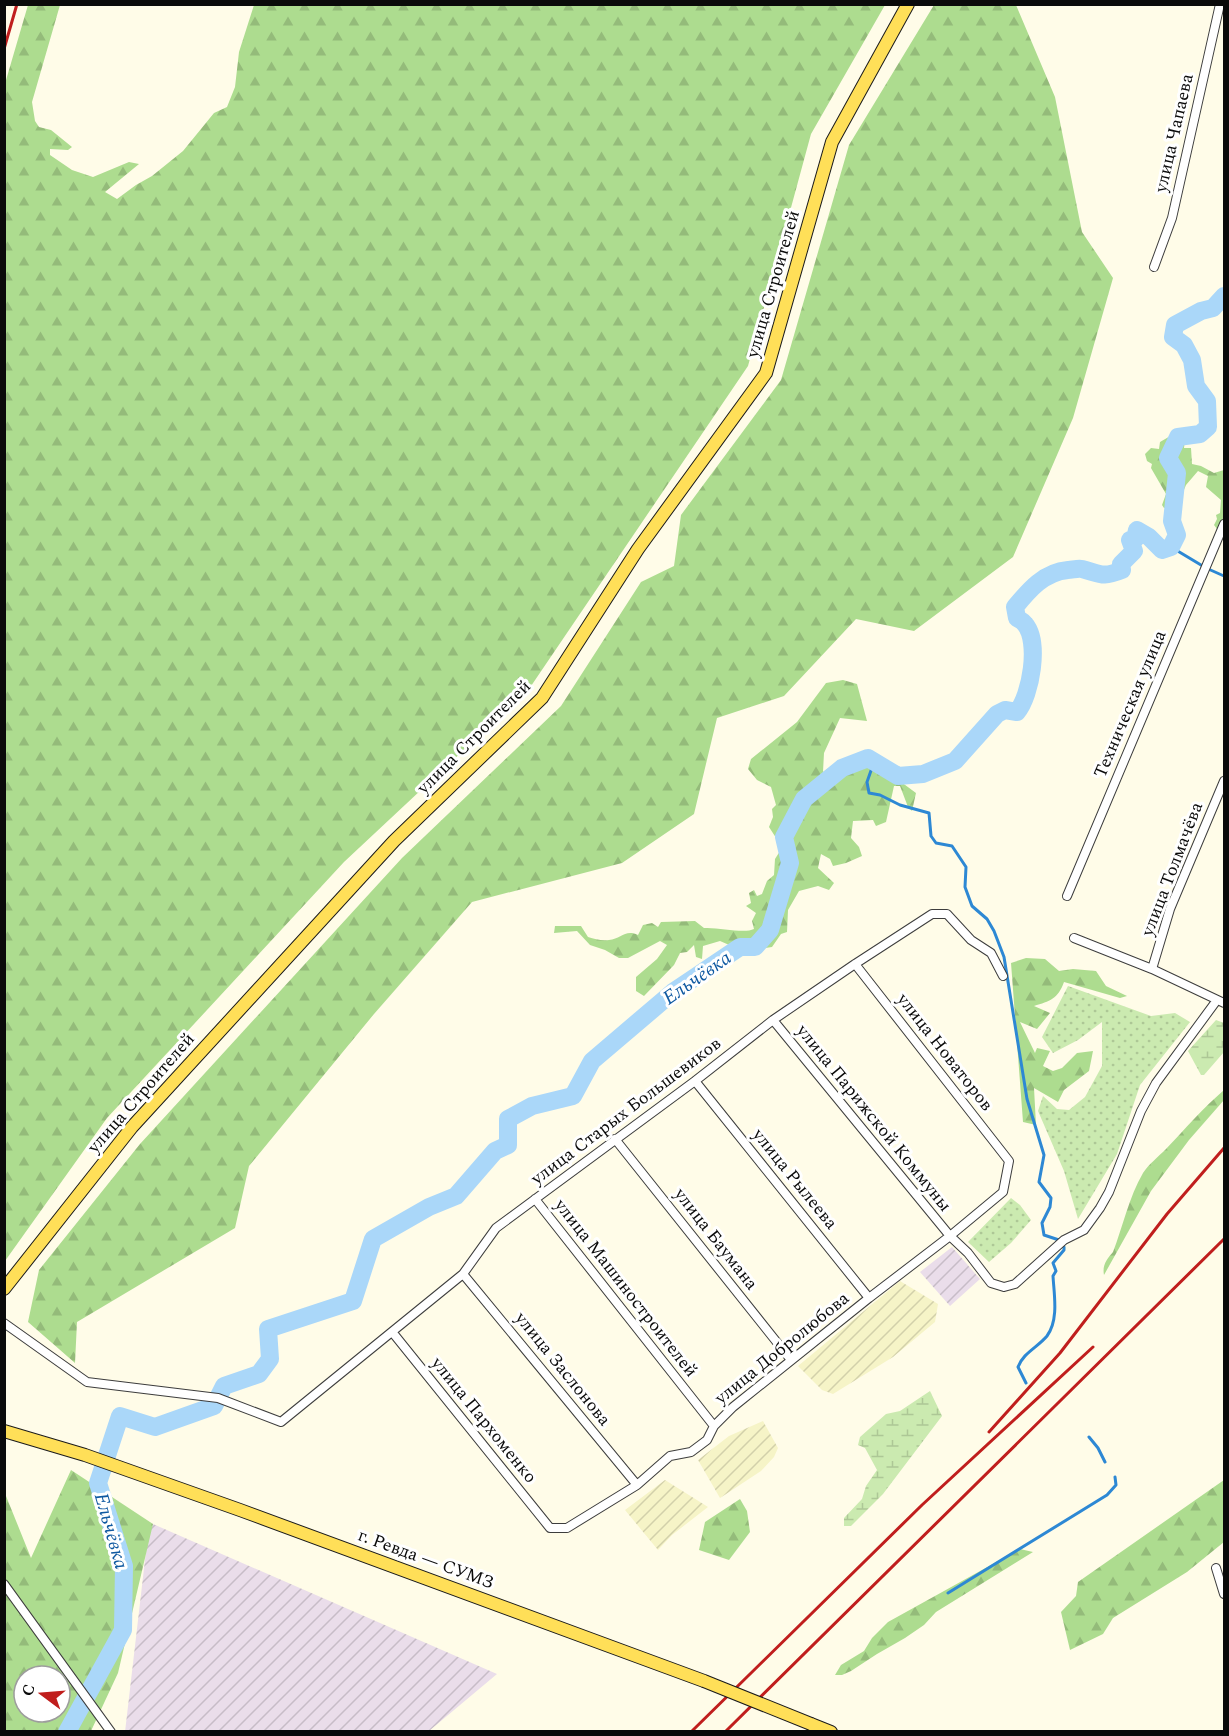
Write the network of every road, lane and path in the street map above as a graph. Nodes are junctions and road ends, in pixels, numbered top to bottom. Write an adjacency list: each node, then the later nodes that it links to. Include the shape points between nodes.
1 (908, 4): 19 (main road, улица Строителей, via 832,142 766,373 638,549 542,698 394,841 140,1118)
2 (1220, 4): 3 (street, улица Чапаева, via 1172,218)
3 (1154, 267)
4 (1224, 525): 6 (street, Техническая улица)
5 (1224, 781): 9 (street, улица Толмачёва, via 1170,909)
6 (1067, 896)
7 (1074, 938): 9 (street)
8 (855, 964): 10 (street, улица Старых Большевиков, via 942,912 971,940 991,952); 12 (street, улица Старых Большевиков); 15 (street, улица Новаторов)
9 (1152, 969): 11 (street)
10 (1003, 976)
11 (1221, 1002): 17 (street, улица Парижской Коммуны, via 1156,1083 1109,1192 1084,1230 1058,1245 1014,1284 1004,1287 992,1283)
12 (773, 1020): 13 (street, улица Старых Большевиков); 17 (street, улица Парижской Коммуны)
13 (695, 1081): 14 (street, улица Старых Большевиков); 20 (street, улица Рылеева)
14 (615, 1139): 16 (street, улица Старых Большевиков); 23 (street, улица Баумана)
15 (1009, 1161): 17 (street, улица Добролюбова, via 1003,1192)
16 (536, 1199): 18 (street, улица Старых Большевиков, via 496,1228); 24 (street, улица Машиностроителей)
17 (950, 1236): 20 (street, улица Добролюбова)
18 (463, 1274): 22 (street, улица Старых Большевиков); 26 (street, улица Заслонова)
19 (4, 1289)
20 (869, 1298): 23 (street, улица Добролюбова)
21 (4, 1323): 22 (street, улица Старых Большевиков, via 87,1382 218,1398 281,1422)
22 (393, 1333): 27 (street, улица Пархоменко)
23 (790, 1360): 24 (street, улица Добролюбова)
24 (714, 1426): 26 (street, улица Добролюбова, via 707,1440 691,1452 670,1456)
25 (4, 1431): 32 (main road, г. Ревда — СУМЗ, bridge, via 240,1510)
26 (637, 1485): 27 (street, улица Добролюбова, via 567,1528)
27 (550, 1528)
28 (1216, 1568): 30 (street)
29 (4, 1584): 31 (street)
30 (1224, 1594)
31 (111, 1731)
32 (831, 1731)

